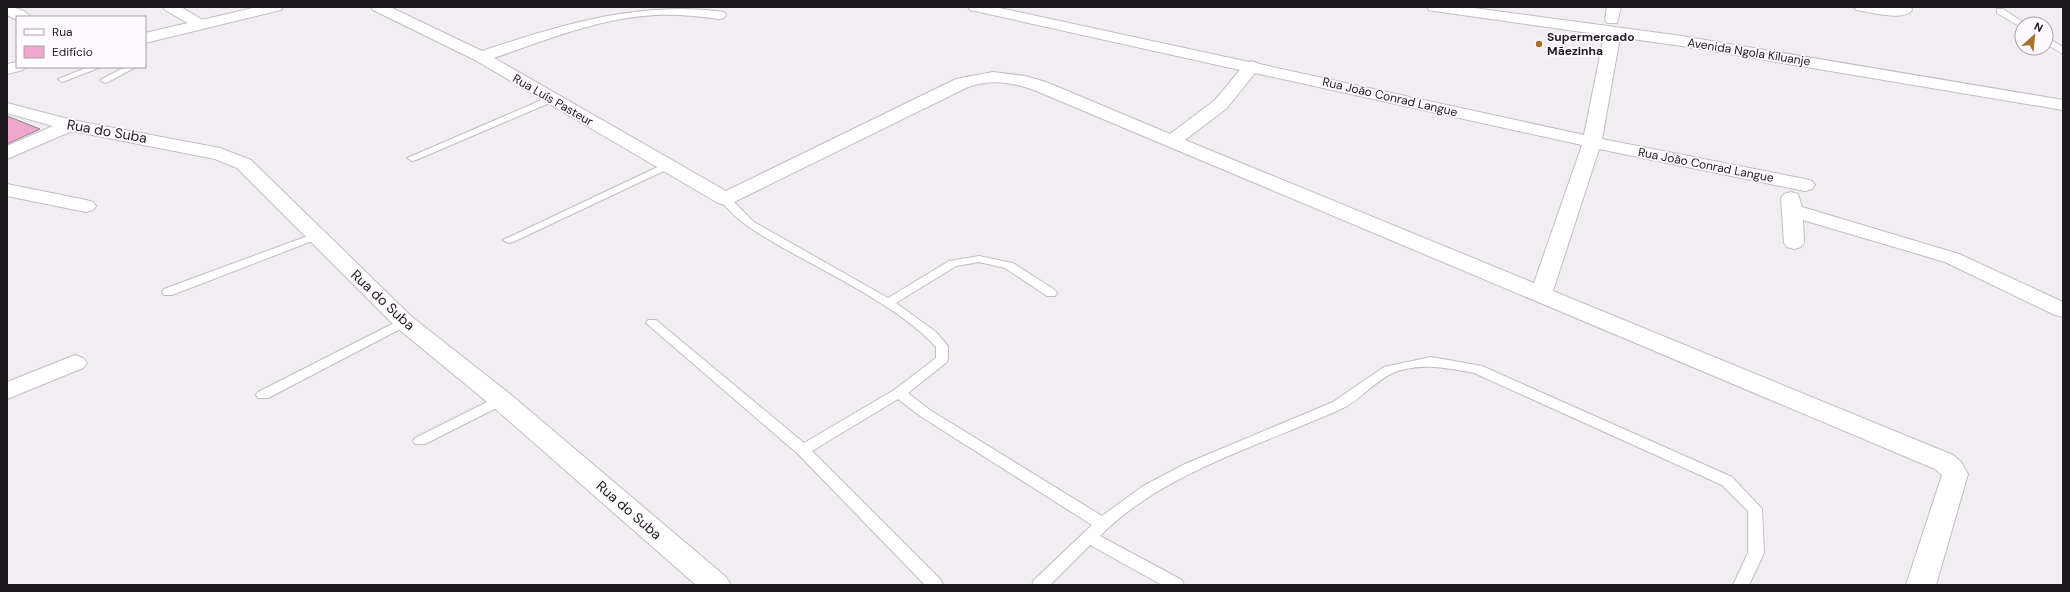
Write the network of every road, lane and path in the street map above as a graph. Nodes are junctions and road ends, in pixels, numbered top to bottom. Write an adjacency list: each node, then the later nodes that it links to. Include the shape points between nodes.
1 (170, 7): 15 (street)
2 (276, 7): 15 (street)
3 (378, 7): 19 (street, Rua Luís Pasteur)
4 (975, 7): 20 (street, Rua João Conrad Langue)
5 (1434, 7): 13 (street, Avenida Ngola Kiluanje)
6 (1540, 7): 13 (street, Avenida Ngola Kiluanje)
7 (1861, 7): 8 (street, via 1901,12 1905,10)
8 (1904, 7)
9 (7, 9): 12 (street)
10 (2000, 10): 14 (lane)
11 (719, 15): 19 (street, via 687,10 638,11 614,15)
12 (21, 16)
13 (1613, 19): 25 (street, Avenida Ngola Kiluanje); 27 (street, Avenida Ngola Kiluanje, via 1741,51); 31 (street)
14 (2014, 19)
15 (201, 25): 16 (street)
16 (146, 38)
17 (2054, 45): 18 (lane)
18 (2063, 51)
19 (481, 57): 26 (street, Rua Luís Pasteur)
20 (1252, 66): 30 (street, via 1221,104); 31 (street, Rua João Conrad Langue)
21 (94, 68): 23 (lane)
22 (130, 68): 24 (lane)
23 (62, 79)
24 (105, 80)
25 (2063, 95)
26 (551, 99): 33 (lane); 34 (street, Rua Luís Pasteur)
27 (2063, 105)
28 (7, 108): 29 (street, Rua do Suba)
29 (70, 125): 32 (street); 39 (street, Rua do Suba, via 190,147 220,154 244,164)
30 (1171, 141): 36 (street, via 1040,86 1000,75 980,77 939,93); 44 (street)
31 (1592, 142): 38 (street, Rua João Conrad Langue, via 1796,183); 44 (street)
32 (7, 153)
33 (412, 158)
34 (666, 166): 36 (street, Rua Luís Pasteur); 40 (lane)
35 (7, 190): 37 (street)
36 (725, 199): 45 (lane, via 750,224)
37 (86, 206)
38 (1793, 211): 41 (street); 46 (street, via 1952,258)
39 (316, 236): 42 (lane); 47 (street, Rua do Suba)
40 (509, 240)
41 (1794, 243)
42 (168, 292)
43 (1051, 293): 45 (lane, via 1009,265 979,259 953,263)
44 (1542, 295): 63 (street, via 1937,459 1952,469 1955,474)
45 (888, 303): 51 (lane, via 932,334 942,346 942,359)
46 (2063, 310)
47 (404, 322): 52 (lane); 53 (street, Rua do Suba)
48 (652, 324): 55 (lane)
49 (75, 363): 50 (street)
50 (7, 391)
51 (899, 393): 55 (lane); 56 (lane, via 925,414)
52 (263, 395)
53 (501, 400): 54 (lane); 58 (street, Rua do Suba)
54 (420, 441)
55 (803, 450): 59 (lane)
56 (1102, 524): 57 (lane); 62 (lane, via 1148,490 1190,468 1338,405 1389,370 1431,361 1477,370 1727,481 1755,509 1756,553)
57 (1089, 537): 60 (lane); 61 (lane)
58 (716, 585)
59 (935, 585)
60 (1040, 585)
61 (1176, 585)
62 (1741, 585)
63 (1921, 585)

